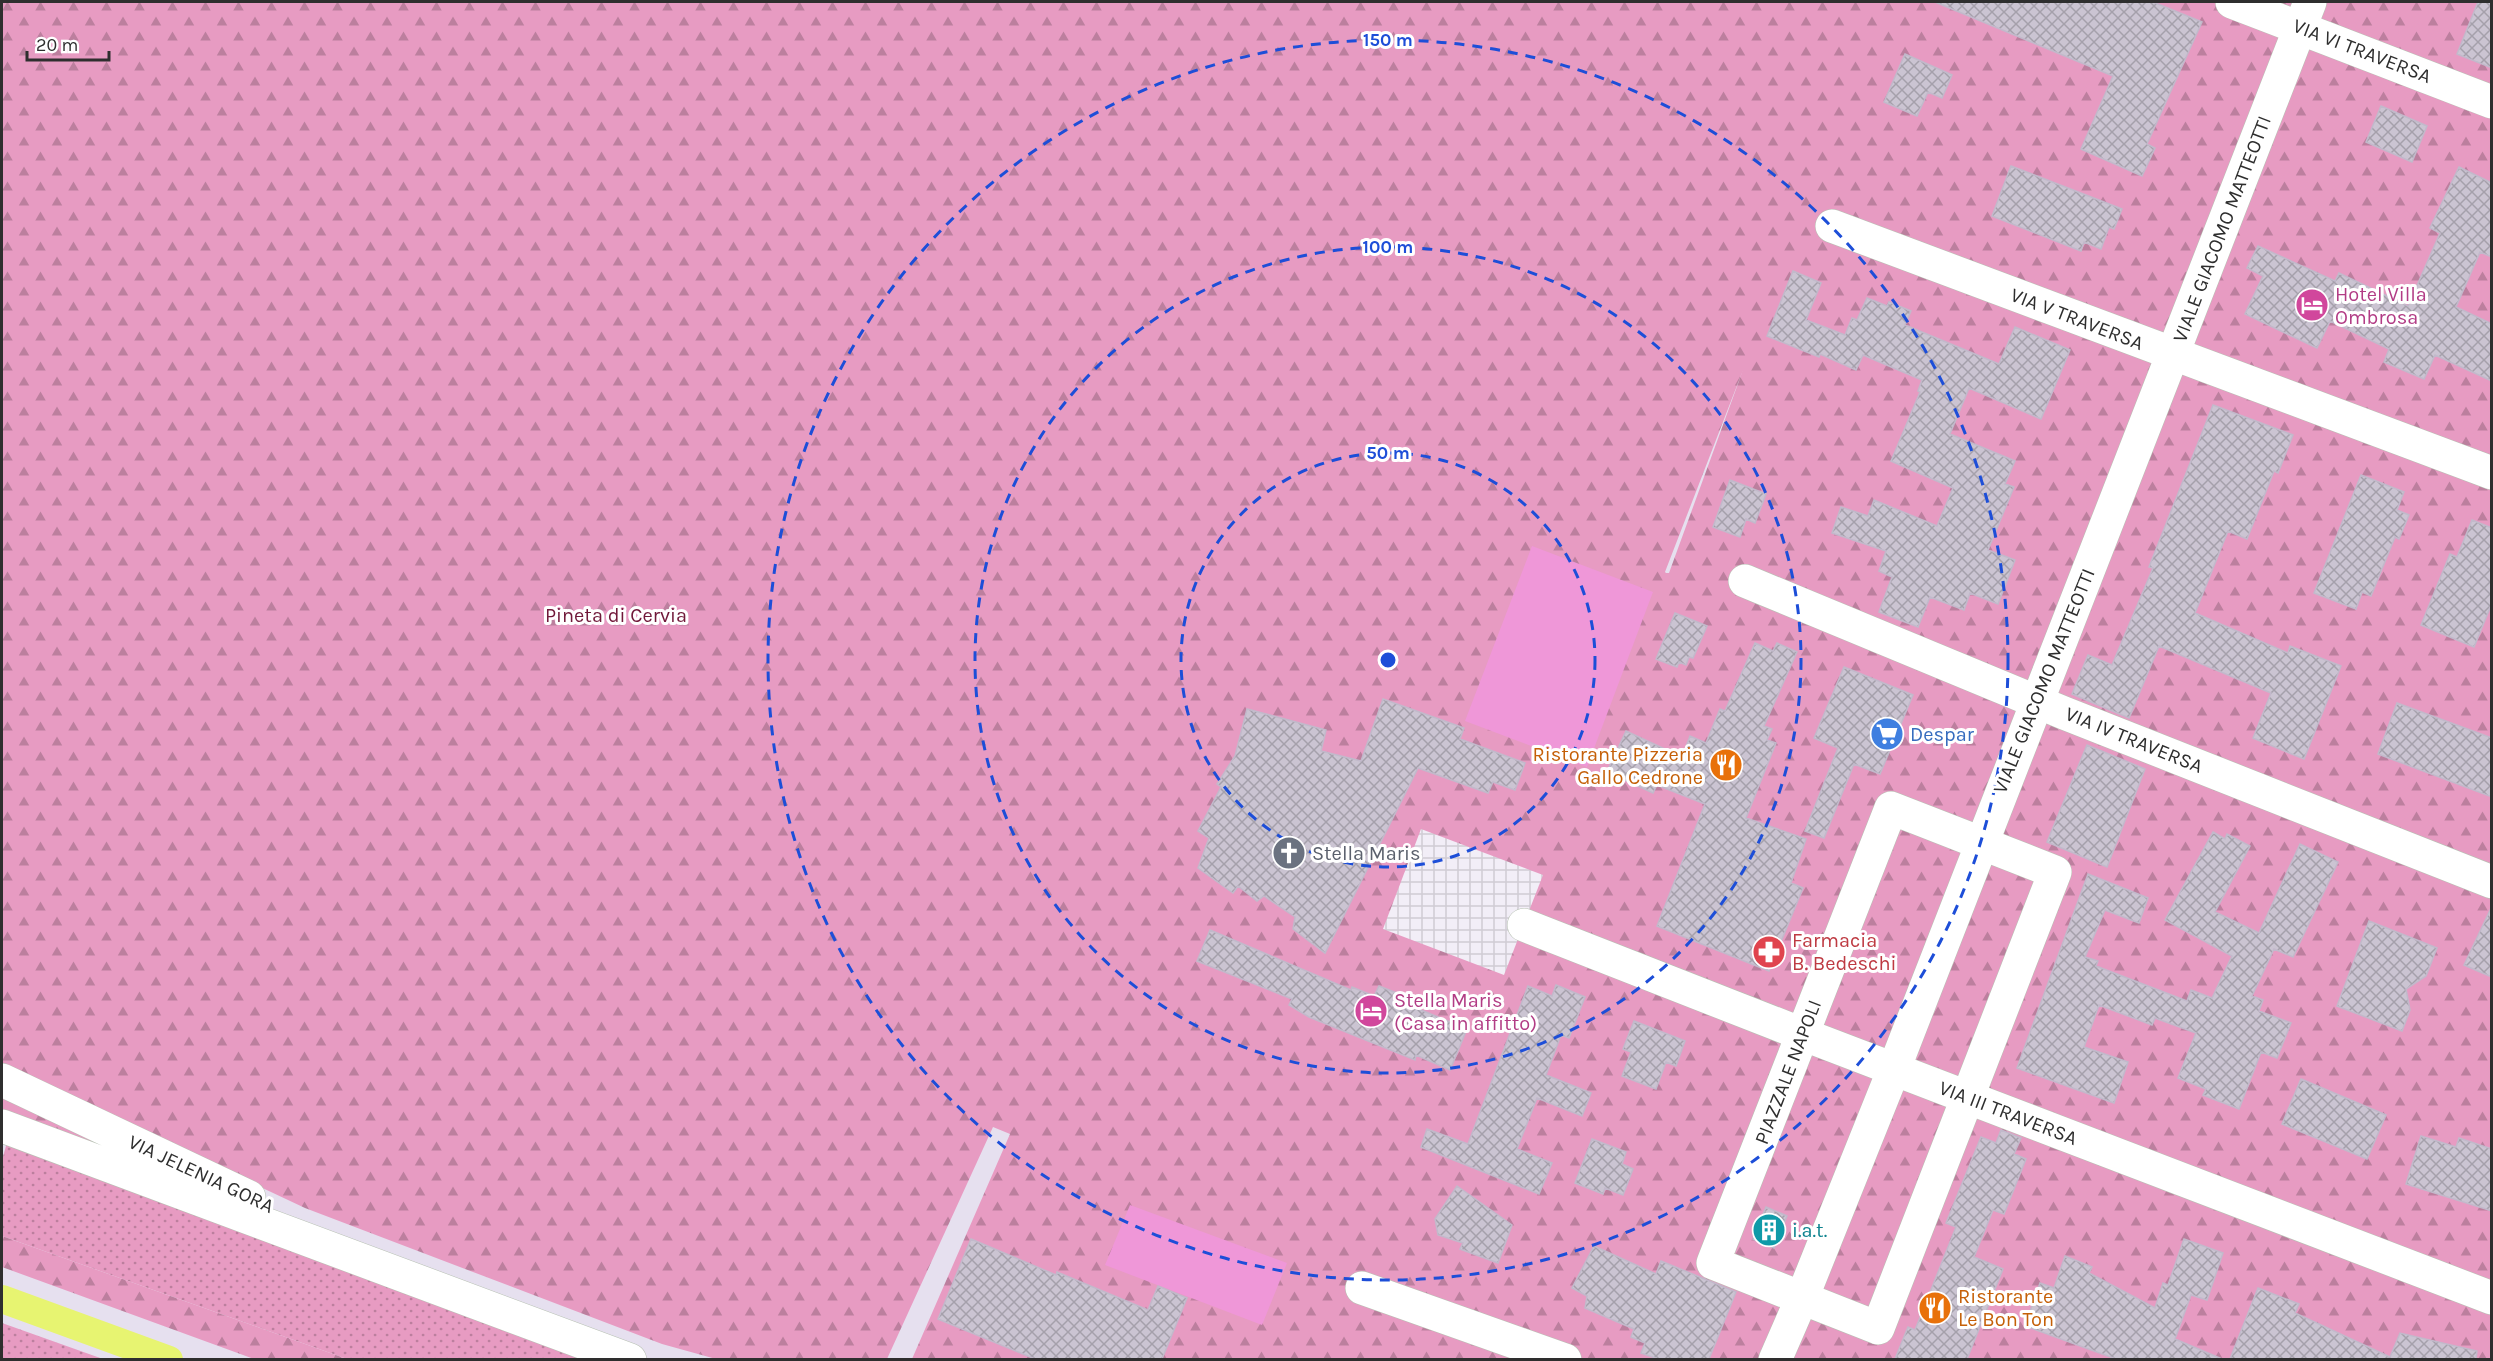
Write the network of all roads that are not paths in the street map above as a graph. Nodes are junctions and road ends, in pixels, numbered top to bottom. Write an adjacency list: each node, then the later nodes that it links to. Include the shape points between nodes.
1 (2232, 2): 2 (street, VIA VI TRAVERSA)
2 (2305, 14): 3 (street, VIA VI TRAVERSA); 5 (street, VIALE GIACOMO MATTEOTTI)
3 (2492, 102)
4 (1832, 226): 5 (street, VIA V TRAVERSA)
5 (2173, 355): 6 (street, VIA V TRAVERSA); 8 (street, VIALE GIACOMO MATTEOTTI)
6 (2492, 473)
7 (1745, 581): 8 (street, VIA IV TRAVERSA)
8 (2037, 701): 9 (street, VIALE GIACOMO MATTEOTTI); 10 (street, VIA IV TRAVERSA)
9 (1980, 843): 12 (street, PIAZZALE NAPOLI, via 1891,808); 13 (street, VIALE GIACOMO MATTEOTTI); 15 (street, PIAZZALE NAPOLI, via 2055,872)
10 (2492, 882)
11 (1524, 925): 12 (street, VIA III TRAVERSA)
12 (1803, 1034): 13 (street, VIA III TRAVERSA); 19 (street, PIAZZALE NAPOLI, via 1713,1263)
13 (1893, 1069): 15 (street, VIA III TRAVERSA); 19 (street, VIALE GIACOMO MATTEOTTI)
14 (2, 1080): 17 (street, VIA JELENIA GORA)
15 (1968, 1097): 19 (street, PIAZZALE NAPOLI, via 1878,1328); 20 (street, VIA III TRAVERSA)
16 (2, 1126): 17 (street, VIA JELENIA GORA)
17 (398, 1272): 21 (street, VIA JELENIA GORA)
18 (1362, 1288): 22 (street)
19 (1802, 1298): 23 (street, VIALE GIACOMO MATTEOTTI)
20 (2492, 1298)
21 (630, 1359)
22 (1565, 1359)
23 (1775, 1359)

